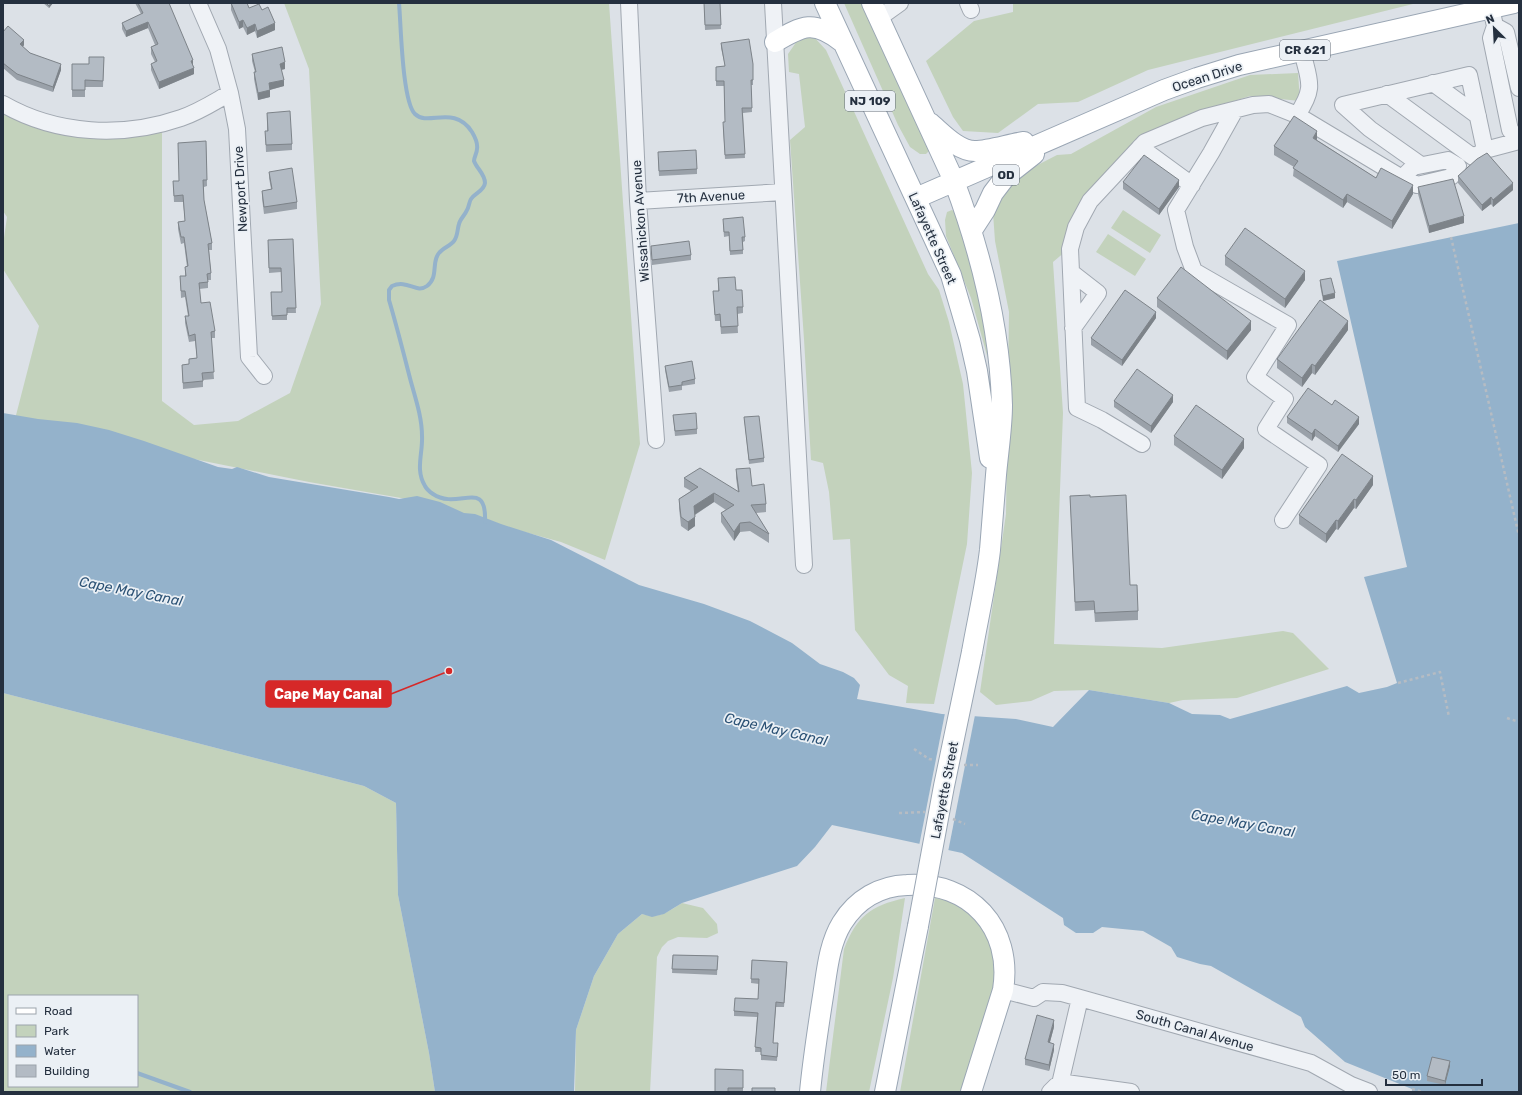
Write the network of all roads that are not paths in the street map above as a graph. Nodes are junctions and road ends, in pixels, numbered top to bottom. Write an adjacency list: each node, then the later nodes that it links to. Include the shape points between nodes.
1 (198, 3): 14 (street, Newport Drive, via 218,49)
2 (629, 3): 32 (street, Wissahickon Avenue)
3 (773, 3): 10 (street)
4 (825, 3): 9 (main road, Lafayette Street / NJ 109)
5 (900, 3): 7 (street)
6 (1514, 3): 8 (main road, Ocean Drive / CR 621)
7 (876, 10): 20 (main road, Lafayette Street / NJ 109)
8 (1493, 17): 11 (main road, Ocean Drive / CR 621); 13 (street, via 1506,32); 22 (street, via 1491,38 1510,130)
9 (842, 41): 10 (main road, via 814,26 793,32); 31 (main road, Lafayette Street / NJ 109)
10 (775, 42): 30 (street)
11 (1302, 51): 18 (street, via 1310,84 1307,100); 21 (main road, Ocean Drive / CR 621, via 1239,65 1197,78)
12 (1433, 83): 15 (street); 19 (street); 19 (street, via 1469,75)
13 (1519, 88)
14 (230, 93): 16 (street, via 203,109 175,120 130,130 84,130 61,126 35,119); 36 (street, Newport Drive, via 240,164 249,356)
15 (1387, 94): 24 (street); 25 (street, via 1342,105 1370,129)
16 (3, 104)
17 (1235, 110): 18 (street, via 1269,104); 23 (street, via 1202,118 1145,142); 29 (street)
18 (1297, 115): 27 (street)
19 (1478, 116): 24 (street)
20 (927, 121): 21 (main road, via 955,143 974,151); 28 (main road, Lafayette Street / NJ 109)
21 (1058, 136): 28 (main road, Ocean Drive / CR 621); 33 (main road, OD, via 1006,176)
22 (1519, 140): 24 (street)
23 (1140, 147): 29 (street); 34 (street, via 1090,201 1076,227 1070,249)
24 (1479, 153): 26 (street)
25 (1421, 165): 26 (street, via 1448,160); 27 (street, via 1413,167)
26 (1458, 166): 27 (street, via 1451,177 1416,185)
27 (1402, 178)
28 (954, 181): 31 (main road, Ocean Drive / CR 621); 33 (main road, Lafayette Street / NJ 109)
29 (1192, 185): 40 (street, via 1176,210 1194,271 1288,325 1255,378 1284,399 1266,429 1319,465)
30 (783, 192): 32 (street, 7th Avenue); 41 (street)
31 (916, 198): 39 (main road, Lafayette Street / NJ 109, via 951,275 966,325 977,371)
32 (638, 201): 37 (street, Wissahickon Avenue)
33 (972, 230): 39 (main road, Lafayette Street / NJ 109, via 986,282 998,355 1002,410)
34 (1072, 272): 35 (street); 35 (street, via 1098,293)
35 (1073, 328): 38 (street, via 1077,408)
36 (264, 376)
37 (656, 440)
38 (1142, 444)
39 (995, 487): 46 (main road, Lafayette Street / NJ 109, bridge, via 990,552 972,652)
40 (1283, 520)
41 (804, 565)
42 (1003, 990): 43 (street, South Canal Avenue, via 1034,998 1043,992 1062,993); 45 (main road, via 1005,961 1001,945 992,925 974,904 944,888 926,885 893,886 878,891 852,910 834,940 829,958); 47 (main road)
43 (1080, 998): 44 (street); 49 (street, South Canal Avenue, via 1311,1063)
44 (1055, 1088): 48 (street, via 1066,1083)
45 (810, 1092)
46 (885, 1092)
47 (972, 1092)
48 (1131, 1092)
49 (1369, 1092)

